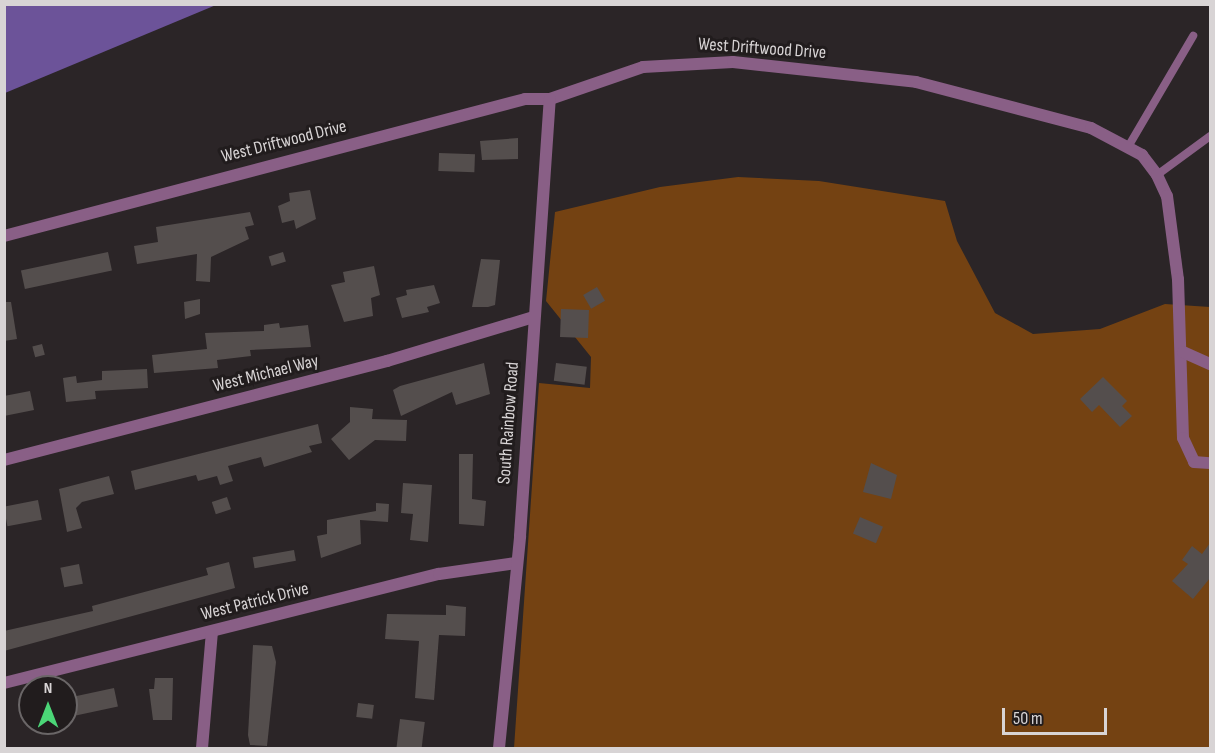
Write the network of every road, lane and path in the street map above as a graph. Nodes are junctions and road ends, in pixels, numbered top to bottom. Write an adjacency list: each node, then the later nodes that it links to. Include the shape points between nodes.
1 (1193, 36): 4 (lane)
2 (550, 99): 4 (street, West Driftwood Drive, via 643,67 694,62 803,68 916,82 994,100 1091,128); 6 (street, West Driftwood Drive, via 525,99); 7 (street, South Rainbow Road)
3 (1210, 136): 5 (lane)
4 (1128, 147): 5 (street, West Driftwood Drive)
5 (1157, 175): 8 (street, via 1173,231)
6 (4, 236)
7 (534, 317): 10 (street, West Michael Way, via 387,361); 12 (street, South Rainbow Road)
8 (1183, 352): 9 (street); 11 (street, via 1183,438 1194,462)
9 (1210, 364)
10 (4, 460)
11 (1210, 463)
12 (516, 563): 13 (street, West Patrick Drive, via 439,574); 16 (street, South Rainbow Road)
13 (212, 632): 14 (street, West Patrick Drive); 15 (street)
14 (4, 682)
15 (202, 748)
16 (499, 748)

